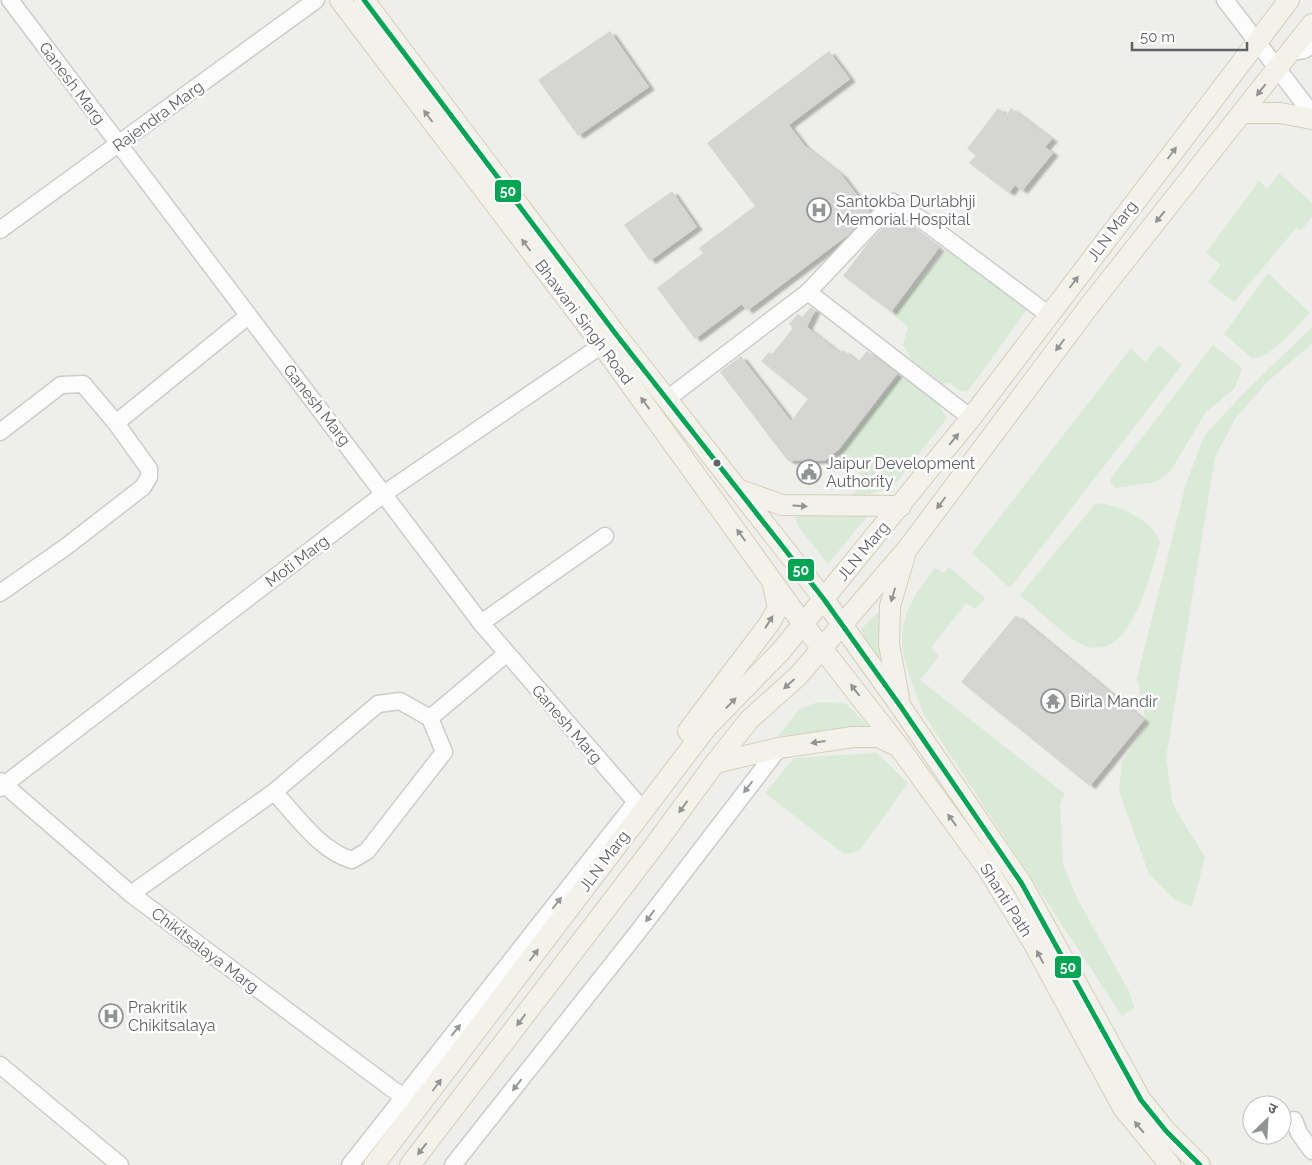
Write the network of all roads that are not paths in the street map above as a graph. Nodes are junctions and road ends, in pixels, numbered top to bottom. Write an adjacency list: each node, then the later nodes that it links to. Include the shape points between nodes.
1 (10, 0): 15 (street, Ganesh Marg)
2 (316, 0): 15 (street, Rajendra Marg)
3 (340, 0): 20 (main road, Bhawani Singh Road, one-way to 3)
4 (364, 0): 21 (main road, Bhawani Singh Road)
5 (1225, 0): 8 (street)
6 (1289, 0): 8 (main road, JLN Marg)
7 (1312, 24): 10 (main road, JLN Marg)
8 (1256, 42): 11 (street); 18 (main road, JLN Marg, one-way to 8)
9 (1312, 45): 10 (street)
10 (1290, 52): 11 (main road, JLN Marg)
11 (1277, 69): 12 (main road, JLN Marg, one-way to 12); 13 (street)
12 (1243, 113): 14 (main road, via 1280,113); 29 (main road, JLN Marg, one-way to 29, via 1090,305)
13 (1312, 114)
14 (1312, 119)
15 (119, 144): 16 (street, Rajendra Marg); 19 (street, Ganesh Marg)
16 (0, 230)
17 (808, 292): 18 (street, via 893,202); 21 (street); 22 (street)
18 (1049, 314): 22 (main road, JLN Marg)
19 (248, 316): 23 (street); 26 (street, Ganesh Marg)
20 (602, 345): 26 (street, Moti Marg); 30 (main road, Bhawani Singh Road, one-way to 20)
21 (667, 399): 25 (main road, Bhawani Singh Road)
22 (971, 418): 27 (main road, JLN Marg, one-way to 22)
23 (116, 423): 24 (street, via 89,389 83,384 72,383 61,385); 31 (street, via 149,469 149,477 143,487)
24 (0, 432)
25 (737, 489): 27 (main road, one-way to 27, via 782,504); 32 (main road, Bhawani Singh Road)
26 (385, 493): 33 (street, Ganesh Marg); 43 (street, Moti Marg)
27 (900, 506): 32 (main road, JLN Marg)
28 (605, 536): 33 (street)
29 (907, 548): 34 (main road, JLN Marg); 38 (main road, one-way to 38, via 890,606 889,644)
30 (769, 574): 35 (main road, Bhawani Singh Road); 45 (main road, one-way to 30, via 778,608)
31 (0, 593)
32 (823, 598): 34 (main road, Bhawani Singh Road); 35 (main road, JLN Marg)
33 (482, 623): 37 (street, Ganesh Marg)
34 (842, 623): 36 (main road, JLN Marg); 38 (main road, Bhawani Singh Road)
35 (803, 624): 36 (main road, Bhawani Singh Road); 45 (main road, JLN Marg, one-way to 35, via 707,727)
36 (822, 649): 40 (main road, Shanti Path, one-way to 36); 42 (main road, JLN Marg, one-way to 42, via 798,676 749,720)
37 (506, 654): 39 (street); 45 (street, Ganesh Marg)
38 (901, 707): 58 (main road, Bhawani Singh Road, via 1022,884 1141,1100)
39 (430, 718): 44 (street, via 400,701 378,704); 44 (street, via 444,752 367,851 352,860 341,857 323,843)
40 (899, 747): 41 (main road, one-way to 41, via 878,737); 57 (main road, Shanti Path, one-way to 40, via 1123,1108 1034,944 987,868)
41 (778, 748): 42 (main road); 56 (street, one-way to 56, via 637,933)
42 (715, 763): 55 (main road, JLN Marg, one-way to 55)
43 (1, 785): 46 (street, Chikitsalaya Marg)
44 (274, 792): 46 (street)
45 (638, 808): 48 (street, one-way to 45); 49 (main road, JLN Marg, one-way to 45)
46 (131, 894): 48 (street, Chikitsalaya Marg)
47 (0, 1065): 52 (street)
48 (402, 1097): 49 (street, Chikitsalaya Marg); 53 (street)
49 (418, 1109): 54 (main road, JLN Marg)
50 (1294, 1120): 51 (street)
51 (1312, 1151)
52 (120, 1165)
53 (350, 1165)
54 (374, 1165)
55 (410, 1165)
56 (453, 1165)
57 (1170, 1165)
58 (1200, 1165)

